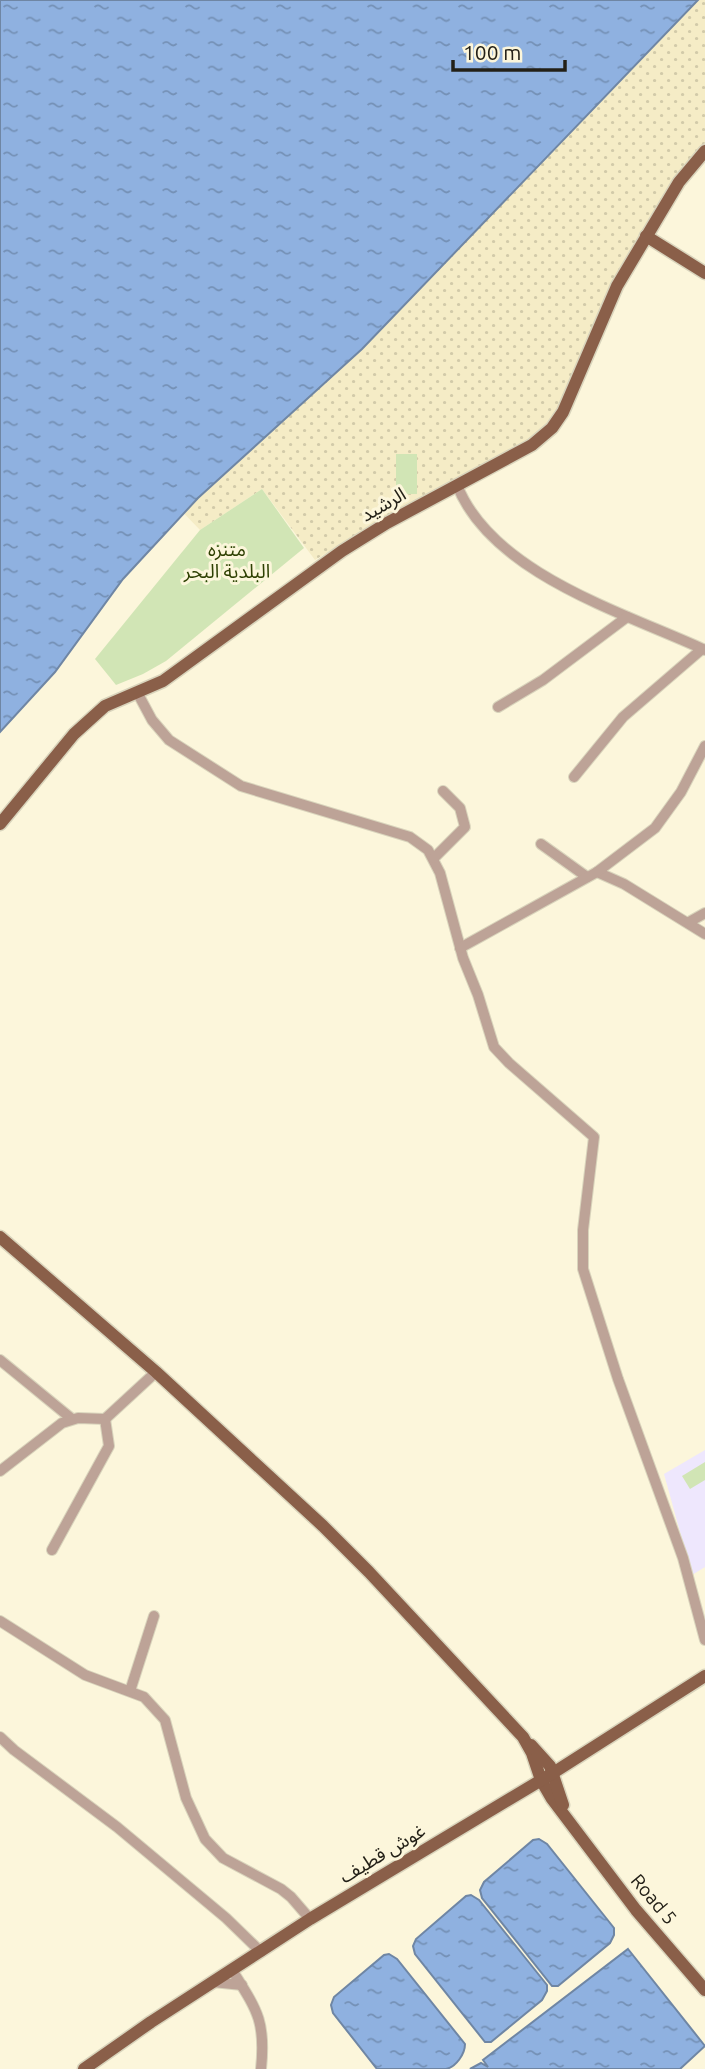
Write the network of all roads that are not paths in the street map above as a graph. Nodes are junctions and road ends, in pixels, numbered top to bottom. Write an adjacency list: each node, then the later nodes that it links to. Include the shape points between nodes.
1 (705, 151): 2 (main road, الرشيد, via 679,182)
2 (646, 236): 3 (main road); 4 (main road, الرشيد, via 617,286 552,428 532,445)
3 (705, 273)
4 (457, 485): 5 (street, via 467,507 508,551); 7 (main road, الرشيد, via 342,551 163,681)
5 (627, 617): 6 (street); 8 (street, via 543,680)
6 (704, 649): 10 (street, via 611,729)
7 (136, 692): 12 (main road, الرشيد, via 105,706 74,734); 14 (street, via 169,740 241,786 410,837)
8 (498, 707)
9 (705, 747): 15 (street, via 655,828)
10 (574, 777)
11 (443, 791): 14 (street, via 460,808 465,827)
12 (0, 824)
13 (541, 844): 15 (street)
14 (434, 858): 19 (street)
15 (592, 874): 17 (street, via 624,884); 19 (street)
16 (705, 913): 17 (street)
17 (689, 922): 18 (street)
18 (705, 934)
19 (460, 948): 29 (street, via 494,1046 594,1137 583,1269 683,1558)
20 (0, 1237): 22 (main road, Road 5)
21 (0, 1360): 23 (street)
22 (156, 1372): 24 (street); 33 (main road, Road 5, via 323,1526 523,1737)
23 (72, 1419): 24 (street); 25 (street)
24 (105, 1419): 26 (street, via 109,1446)
25 (0, 1471)
26 (52, 1550)
27 (154, 1616): 31 (street)
28 (0, 1621): 31 (street, via 85,1675)
29 (705, 1640)
30 (705, 1676): 33 (main road, غوش قطيف)
31 (130, 1691): 34 (street, via 144,1697 165,1720 186,1798 215,1851 281,1889)
32 (0, 1737): 35 (street, via 117,1827)
33 (547, 1777): 34 (main road, غوش قطيف); 39 (main road, Road 5, via 577,1829 636,1910)
34 (310, 1919): 35 (main road, غوش قطيف)
35 (261, 1952): 36 (main road, غوش قطيف)
36 (232, 1970): 37 (main road, غوش قطيف); 38 (street)
37 (213, 1982): 38 (street); 40 (main road, غوش قطيف)
38 (242, 1985): 41 (street, via 263,2029)
39 (705, 1990)
40 (84, 2069)
41 (261, 2069)

